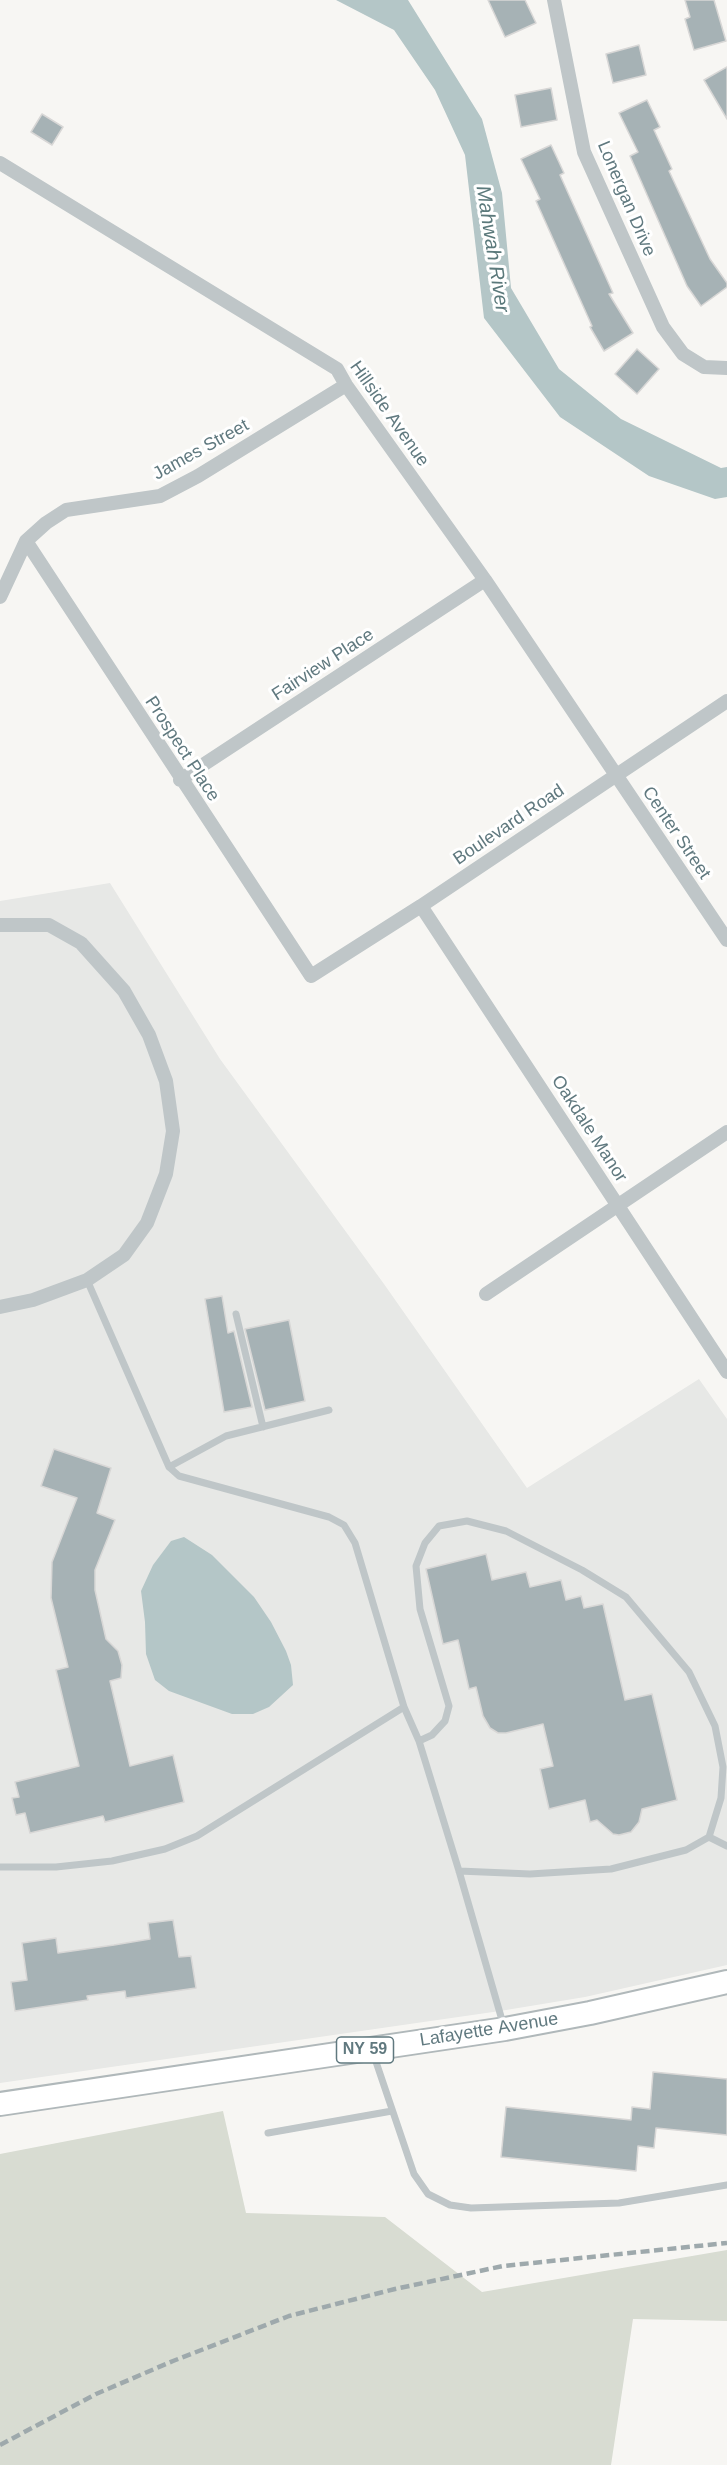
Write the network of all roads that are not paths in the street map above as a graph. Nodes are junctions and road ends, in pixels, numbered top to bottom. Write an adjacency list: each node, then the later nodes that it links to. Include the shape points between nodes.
1 (554, 0): 3 (street, Lonergan Drive, via 584,152 663,327 684,354 697,363)
2 (0, 163): 4 (street, Hillside Avenue, via 337,369)
3 (727, 368)
4 (346, 385): 5 (street, James Street, via 160,496 66,510); 6 (street, Hillside Avenue)
5 (26, 541): 7 (street, James Street); 10 (street, Prospect Place)
6 (485, 580): 9 (street, Hillside Avenue); 10 (street, Fairview Place)
7 (0, 597)
8 (727, 701): 9 (street, Boulevard Road)
9 (616, 775): 11 (street, Boulevard Road); 13 (street, Center Street)
10 (180, 780): 14 (street, Prospect Place)
11 (421, 906): 14 (street, Boulevard Road); 16 (street, Oakdale Manor)
12 (0, 925): 17 (street, via 49,926 81,943 124,991 149,1035 166,1081 173,1131 166,1174 147,1224 124,1255)
13 (727, 940)
14 (311, 976)
15 (727, 1132): 16 (street)
16 (618, 1206): 18 (street); 21 (street, Oakdale Manor)
17 (87, 1280): 19 (street, via 33,1300); 24 (lane)
18 (486, 1294)
19 (0, 1307)
20 (236, 1314): 23 (lane)
21 (727, 1372)
22 (329, 1410): 23 (lane)
23 (264, 1426): 24 (lane, via 226,1436)
24 (169, 1467): 25 (lane, via 179,1476 329,1517 344,1525 355,1543)
25 (404, 1707): 26 (lane); 30 (lane, via 197,1836 112,1861)
26 (419, 1741): 27 (lane, via 432,1735 445,1721 449,1706 420,1609 416,1566 425,1543 439,1526 467,1521 506,1531 626,1598 690,1672 715,1726); 31 (lane)
27 (724, 1792): 28 (lane)
28 (709, 1837): 29 (lane); 31 (lane, via 686,1850 611,1869 530,1874)
29 (727, 1846)
30 (0, 1868)
31 (459, 1871): 33 (lane)
32 (727, 1982): 33 (main road, Lafayette Avenue / NY 59)
33 (505, 2029): 34 (main road, Lafayette Avenue / NY 59)
34 (372, 2049): 35 (main road, Lafayette Avenue / NY 59); 36 (lane)
35 (0, 2104)
36 (392, 2111): 37 (lane); 38 (lane, via 414,2174 428,2194 450,2205 471,2208 619,2203)
37 (267, 2133)
38 (727, 2185)

